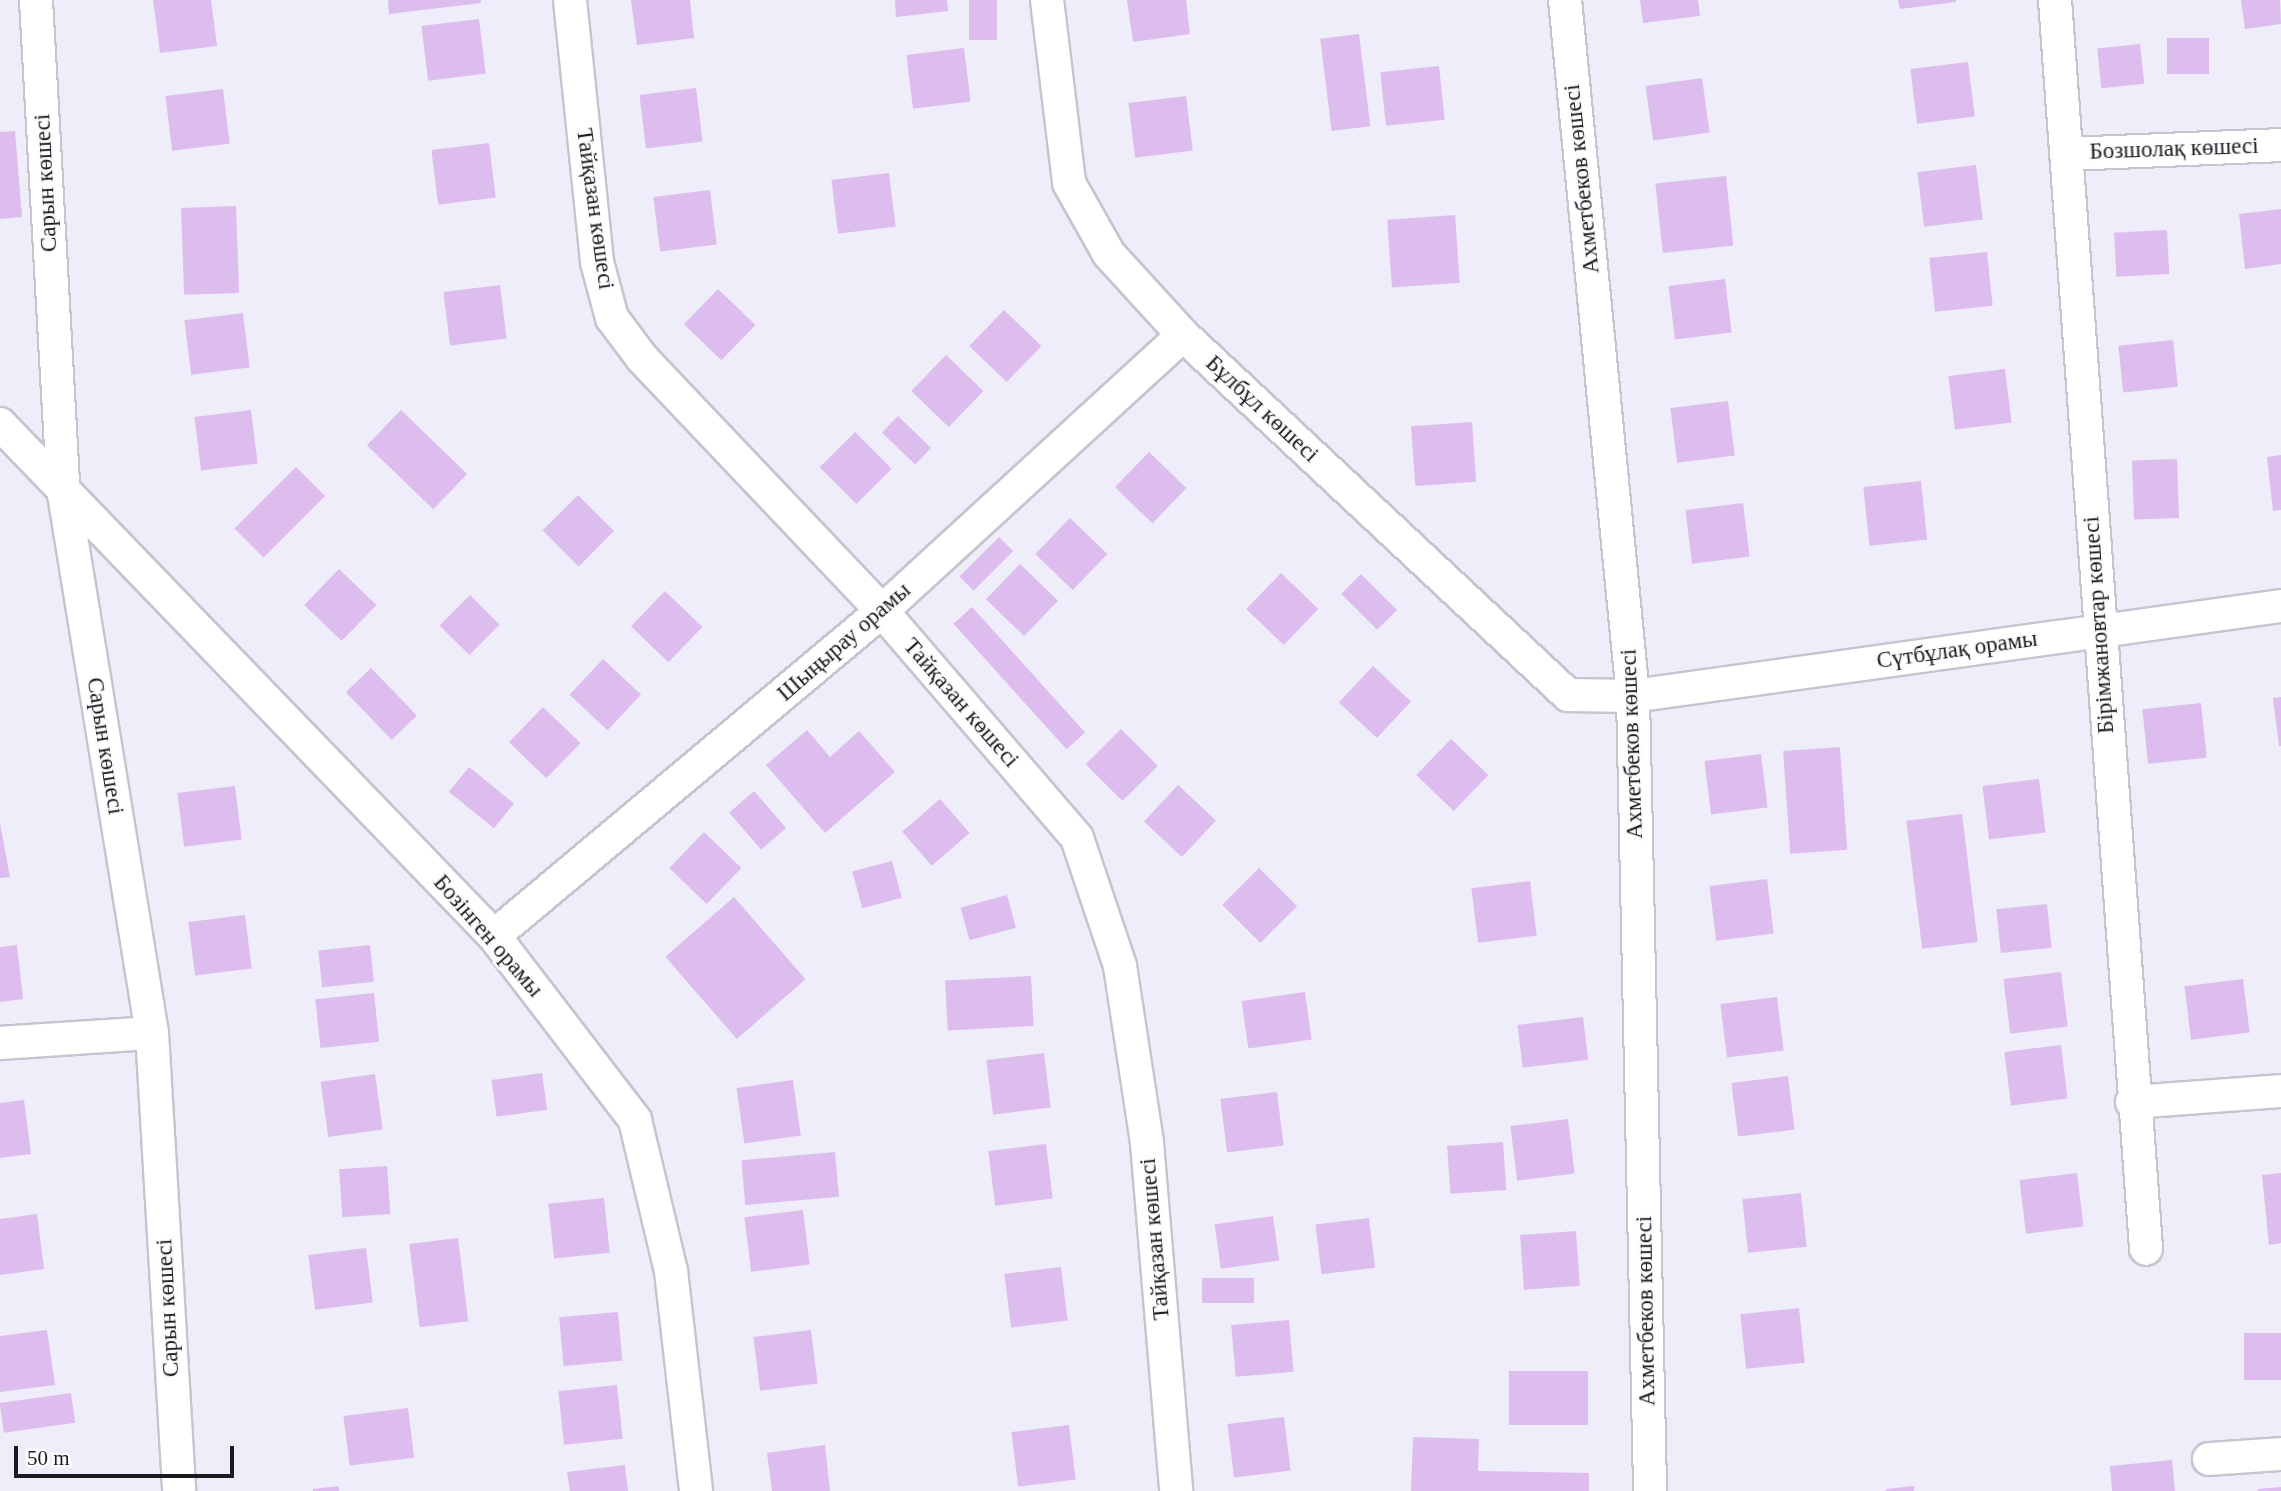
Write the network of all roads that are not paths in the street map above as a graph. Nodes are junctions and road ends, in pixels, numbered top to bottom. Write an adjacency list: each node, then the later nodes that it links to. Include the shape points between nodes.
1 (36, 0): 10 (street, Сарын көшесі)
2 (570, 0): 12 (street, Тайқазан көшесі, via 597,262 612,318 642,358)
3 (1047, 0): 8 (street, Бұлбұл көшесі, via 1069,183 1109,254)
4 (1564, 0): 14 (street, Ахметбеков көшесі)
5 (2055, 0): 7 (street, Бірімжановтар көшесі)
6 (2281, 145): 7 (street, Бозшолақ көшесі)
7 (2068, 154): 13 (street, Бірімжановтар көшесі)
8 (1182, 335): 12 (street, Шыңырау орамы); 14 (street, Бұлбұл көшесі, via 1568,695)
9 (0, 424): 10 (street, Бозінген орамы)
10 (64, 494): 15 (street, Бозінген орамы); 16 (street, Сарын көшесі)
11 (2281, 606): 13 (street, Cүтбұлақ орамы)
12 (882, 611): 15 (street, Шыңырау орамы); 25 (street, Тайқазан көшесі, via 1077,838 1119,966 1147,1143)
13 (2099, 630): 14 (street, Cүтбұлақ орамы); 19 (street, Бірімжановтар көшесі)
14 (1633, 696): 26 (street, Ахметбеков көшесі)
15 (494, 936): 24 (street, Бозінген орамы, via 635,1119 671,1271)
16 (152, 1033): 17 (street); 23 (street, Сарын көшесі)
17 (0, 1043)
18 (2281, 1091): 19 (street)
19 (2132, 1102): 20 (street, Бірімжановтар көшесі)
20 (2146, 1249)
21 (2281, 1454): 22 (street)
22 (2208, 1459)
23 (179, 1491)
24 (696, 1491)
25 (1176, 1491)
26 (1650, 1491)

